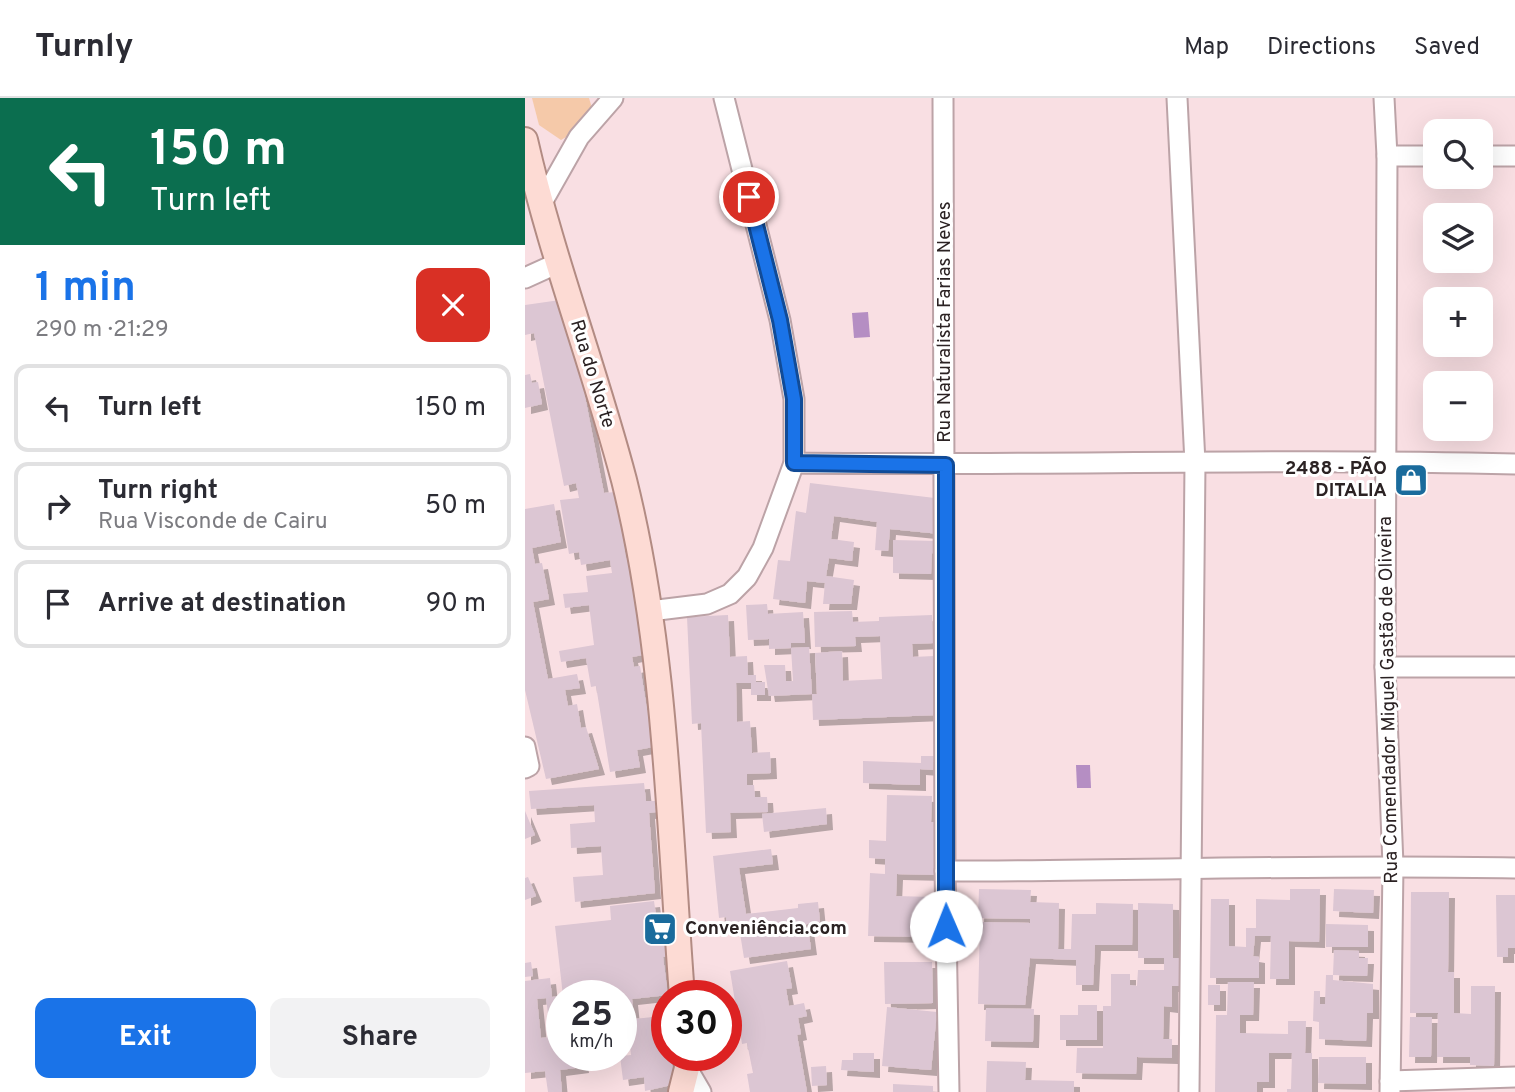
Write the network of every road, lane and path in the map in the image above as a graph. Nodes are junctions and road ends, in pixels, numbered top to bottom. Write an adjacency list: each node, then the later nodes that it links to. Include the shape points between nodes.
1 (613, 98): 11 (street, via 579,137)
2 (724, 98): 15 (street, via 780,320 794,399)
3 (943, 98): 18 (street, Rua Naturalista Farias Neves)
4 (1177, 98): 16 (street)
5 (1384, 98): 7 (street, Rua Comendador Miguel Gastão de Oliveira)
6 (525, 140): 11 (main road, Rua do Norte)
7 (1387, 156): 8 (street); 14 (street, Rua Comendador Miguel Gastão de Oliveira)
8 (1423, 156)
9 (1493, 156): 10 (street)
10 (1515, 156)
11 (532, 208): 12 (main road, Rua do Norte, via 548,231)
12 (558, 263): 13 (street); 19 (main road, Rua do Norte, via 624,481)
13 (525, 278)
14 (1387, 461): 16 (street); 17 (street); 20 (street, Rua Comendador Miguel Gastão de Oliveira)
15 (794, 463): 18 (street); 19 (street, via 764,548 747,577 730,594 707,604)
16 (1195, 463): 18 (street); 25 (street)
17 (1515, 464)
18 (946, 465): 24 (street, Rua Naturalista Farias Neves)
19 (650, 611): 26 (main road, Rua do Norte)
20 (1385, 667): 21 (street); 22 (street, Rua Comendador Miguel Gastão de Oliveira)
21 (1515, 667)
22 (1393, 865): 23 (street); 25 (street); 30 (street, Rua Comendador Miguel Gastão de Oliveira)
23 (1515, 869)
24 (945, 871): 25 (street); 33 (street, Rua Naturalista Farias Neves)
25 (1191, 871): 34 (street)
26 (681, 980)
27 (684, 1071): 31 (main road)
28 (690, 1071): 32 (street)
29 (1515, 1077): 30 (street)
30 (1390, 1086)
31 (681, 1092)
32 (701, 1092)
33 (949, 1092)
34 (1189, 1092)

